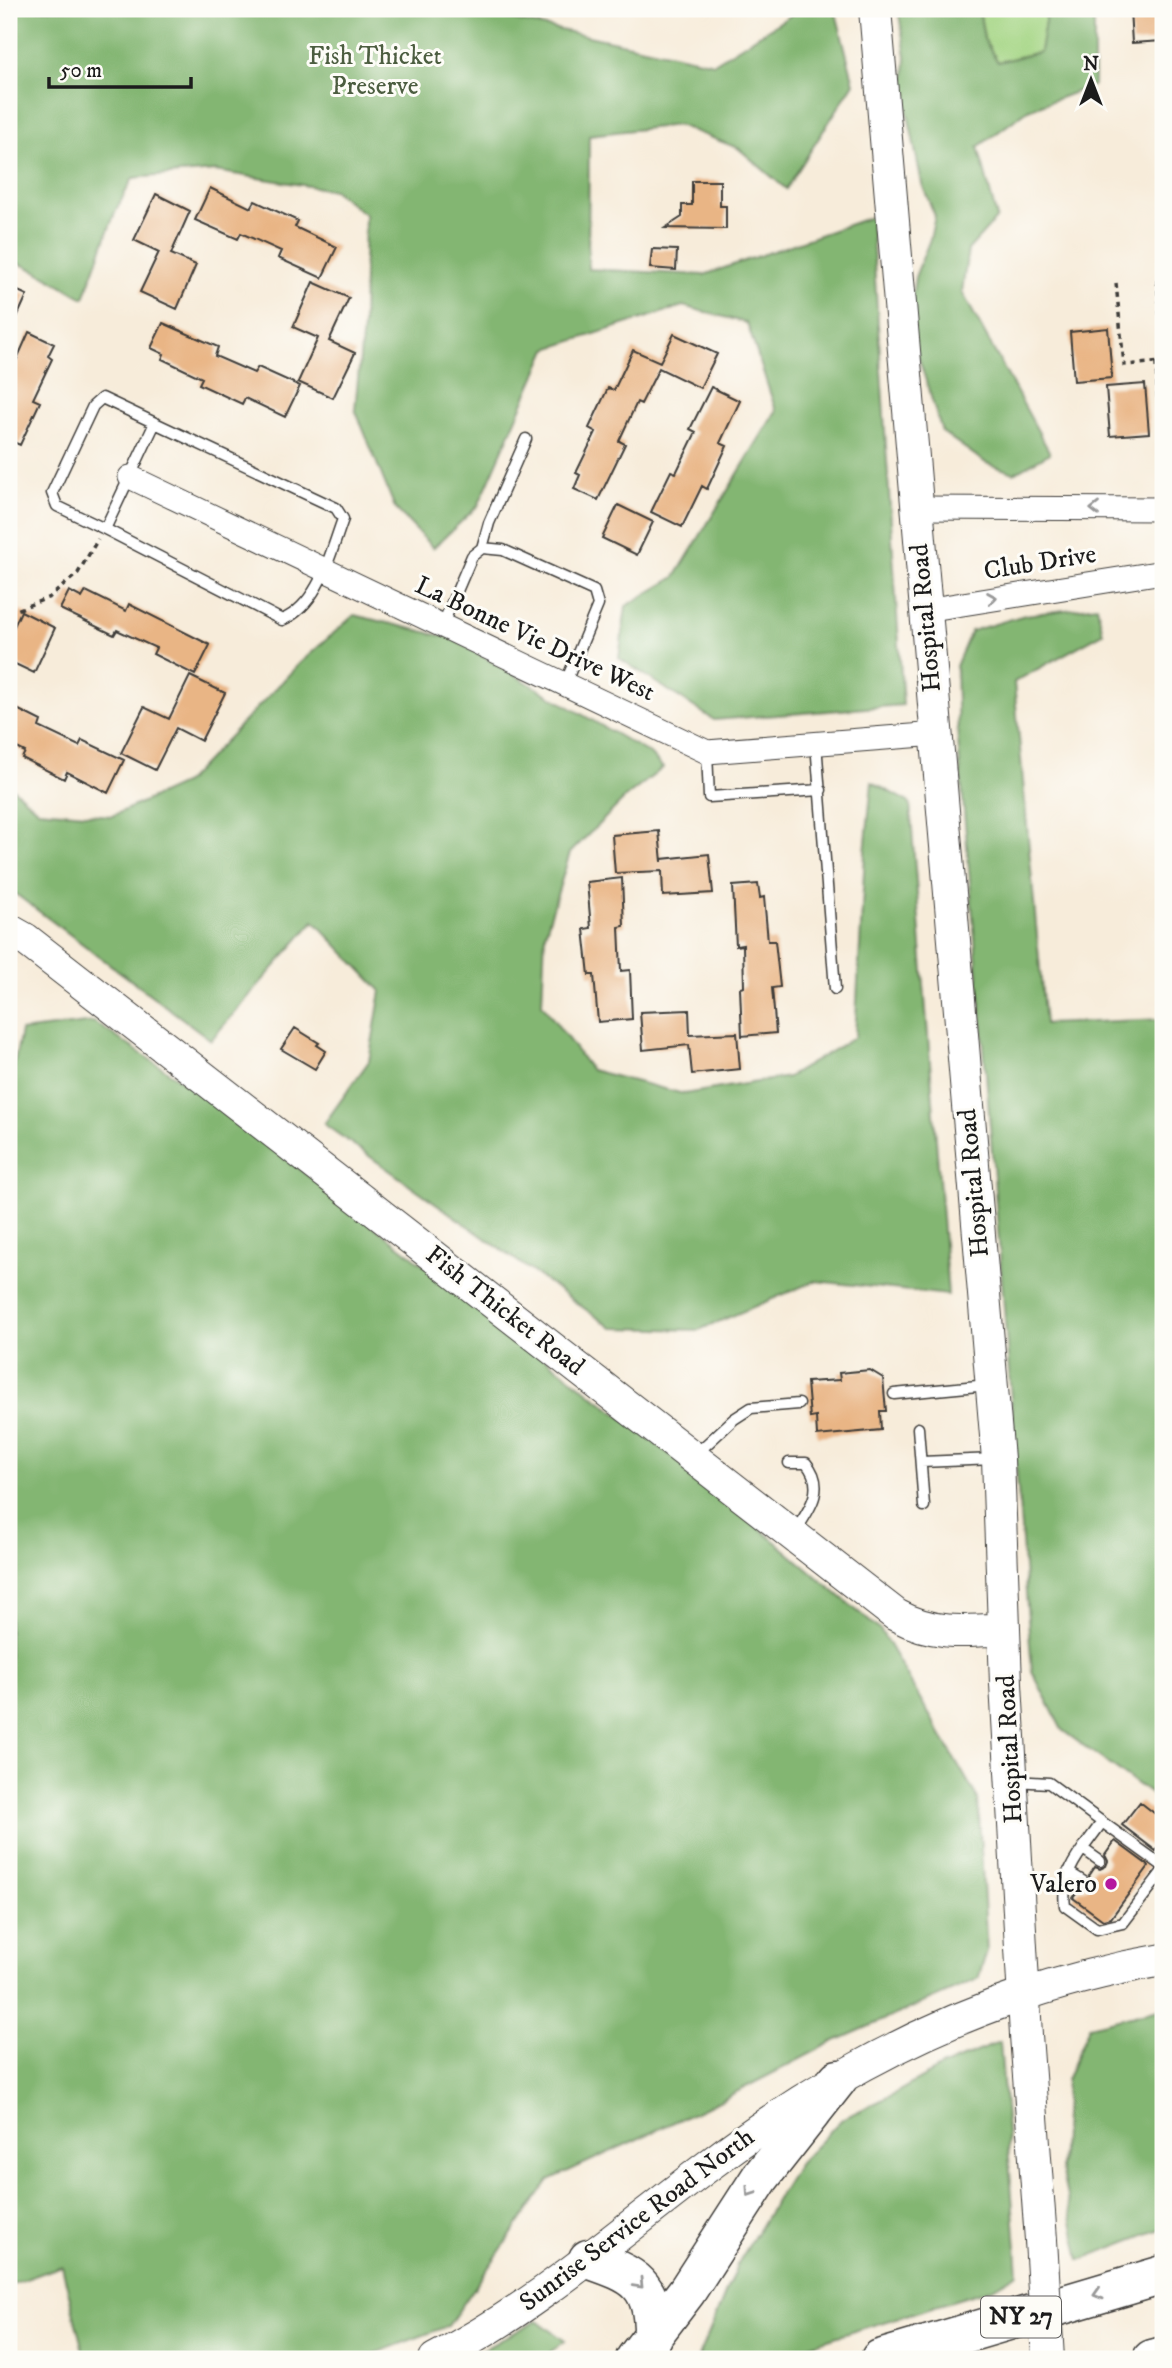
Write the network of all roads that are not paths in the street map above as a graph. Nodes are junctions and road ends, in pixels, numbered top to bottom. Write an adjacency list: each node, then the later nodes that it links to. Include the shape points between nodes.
1 (874, 9): 5 (street, Hospital Road)
2 (155, 423): 4 (lane); 7 (lane, via 102,398 93,407 52,493 57,506); 9 (lane, via 336,508 343,519)
3 (526, 439): 8 (lane)
4 (130, 477): 7 (lane); 9 (street, La Bonne Vie Drive West)
5 (917, 508): 6 (street, one-way to 5); 11 (street, Hospital Road)
6 (1163, 509)
7 (105, 529): 9 (lane, via 282,620 307,602)
8 (482, 548): 12 (lane, via 472,556); 13 (lane, via 503,550 594,591 598,605)
9 (324, 569): 12 (street, La Bonne Vie Drive West)
10 (1163, 572): 11 (street, Club Drive, one-way to 10)
11 (925, 610): 14 (street, Hospital Road)
12 (442, 626): 13 (street, La Bonne Vie Drive West)
13 (565, 684): 16 (street, La Bonne Vie Drive West)
14 (937, 734): 15 (street); 20 (street, Hospital Road)
15 (816, 743): 16 (street); 17 (lane)
16 (707, 752): 17 (lane, via 709,797)
17 (821, 790): 19 (lane)
18 (17, 934): 24 (street, Fish Thicket Road)
19 (835, 989)
20 (992, 1385): 21 (lane); 25 (street, Hospital Road)
21 (894, 1394)
22 (799, 1404): 24 (lane, via 751,1408)
23 (918, 1428): 26 (lane)
24 (693, 1457): 29 (street, Fish Thicket Road)
25 (998, 1459): 26 (lane); 30 (street, Hospital Road)
26 (921, 1462): 28 (lane)
27 (789, 1463): 29 (lane, via 806,1463 813,1472 815,1489 813,1503)
28 (924, 1506)
29 (793, 1534): 30 (street, Fish Thicket Road, via 877,1602 916,1626 953,1631)
30 (1004, 1629): 31 (street, Hospital Road)
31 (1012, 1781): 32 (lane, via 1049,1783); 43 (street, Hospital Road)
32 (1102, 1822): 33 (lane); 35 (lane)
33 (1083, 1849): 34 (lane); 36 (lane)
34 (1100, 1861)
35 (1163, 1868): 39 (lane)
36 (1068, 1872): 37 (lane); 41 (lane, via 1065,1906 1097,1929 1124,1923)
37 (1084, 1882)
38 (1135, 1885): 39 (lane)
39 (1146, 1893): 41 (lane)
40 (1119, 1906): 41 (lane)
41 (1131, 1914)
42 (1163, 1960): 43 (street, Sunrise Service Road North)
43 (1023, 1995): 44 (street, Sunrise Service Road North, via 939,2026); 51 (street, Hospital Road, bridge)
44 (838, 2079): 45 (street, Sunrise Service Road North, via 751,2134); 47 (highway, one-way to 47, via 760,2178)
45 (588, 2259): 47 (highway, one-way to 47, via 617,2269 647,2291 651,2303); 49 (street, Sunrise Service Road North, via 503,2320)
46 (1163, 2275): 50 (highway, NY 27, one-way to 50)
47 (644, 2348)
48 (1163, 2356): 52 (highway)
49 (435, 2359)
50 (880, 2359)
51 (1048, 2359)
52 (1152, 2359)

